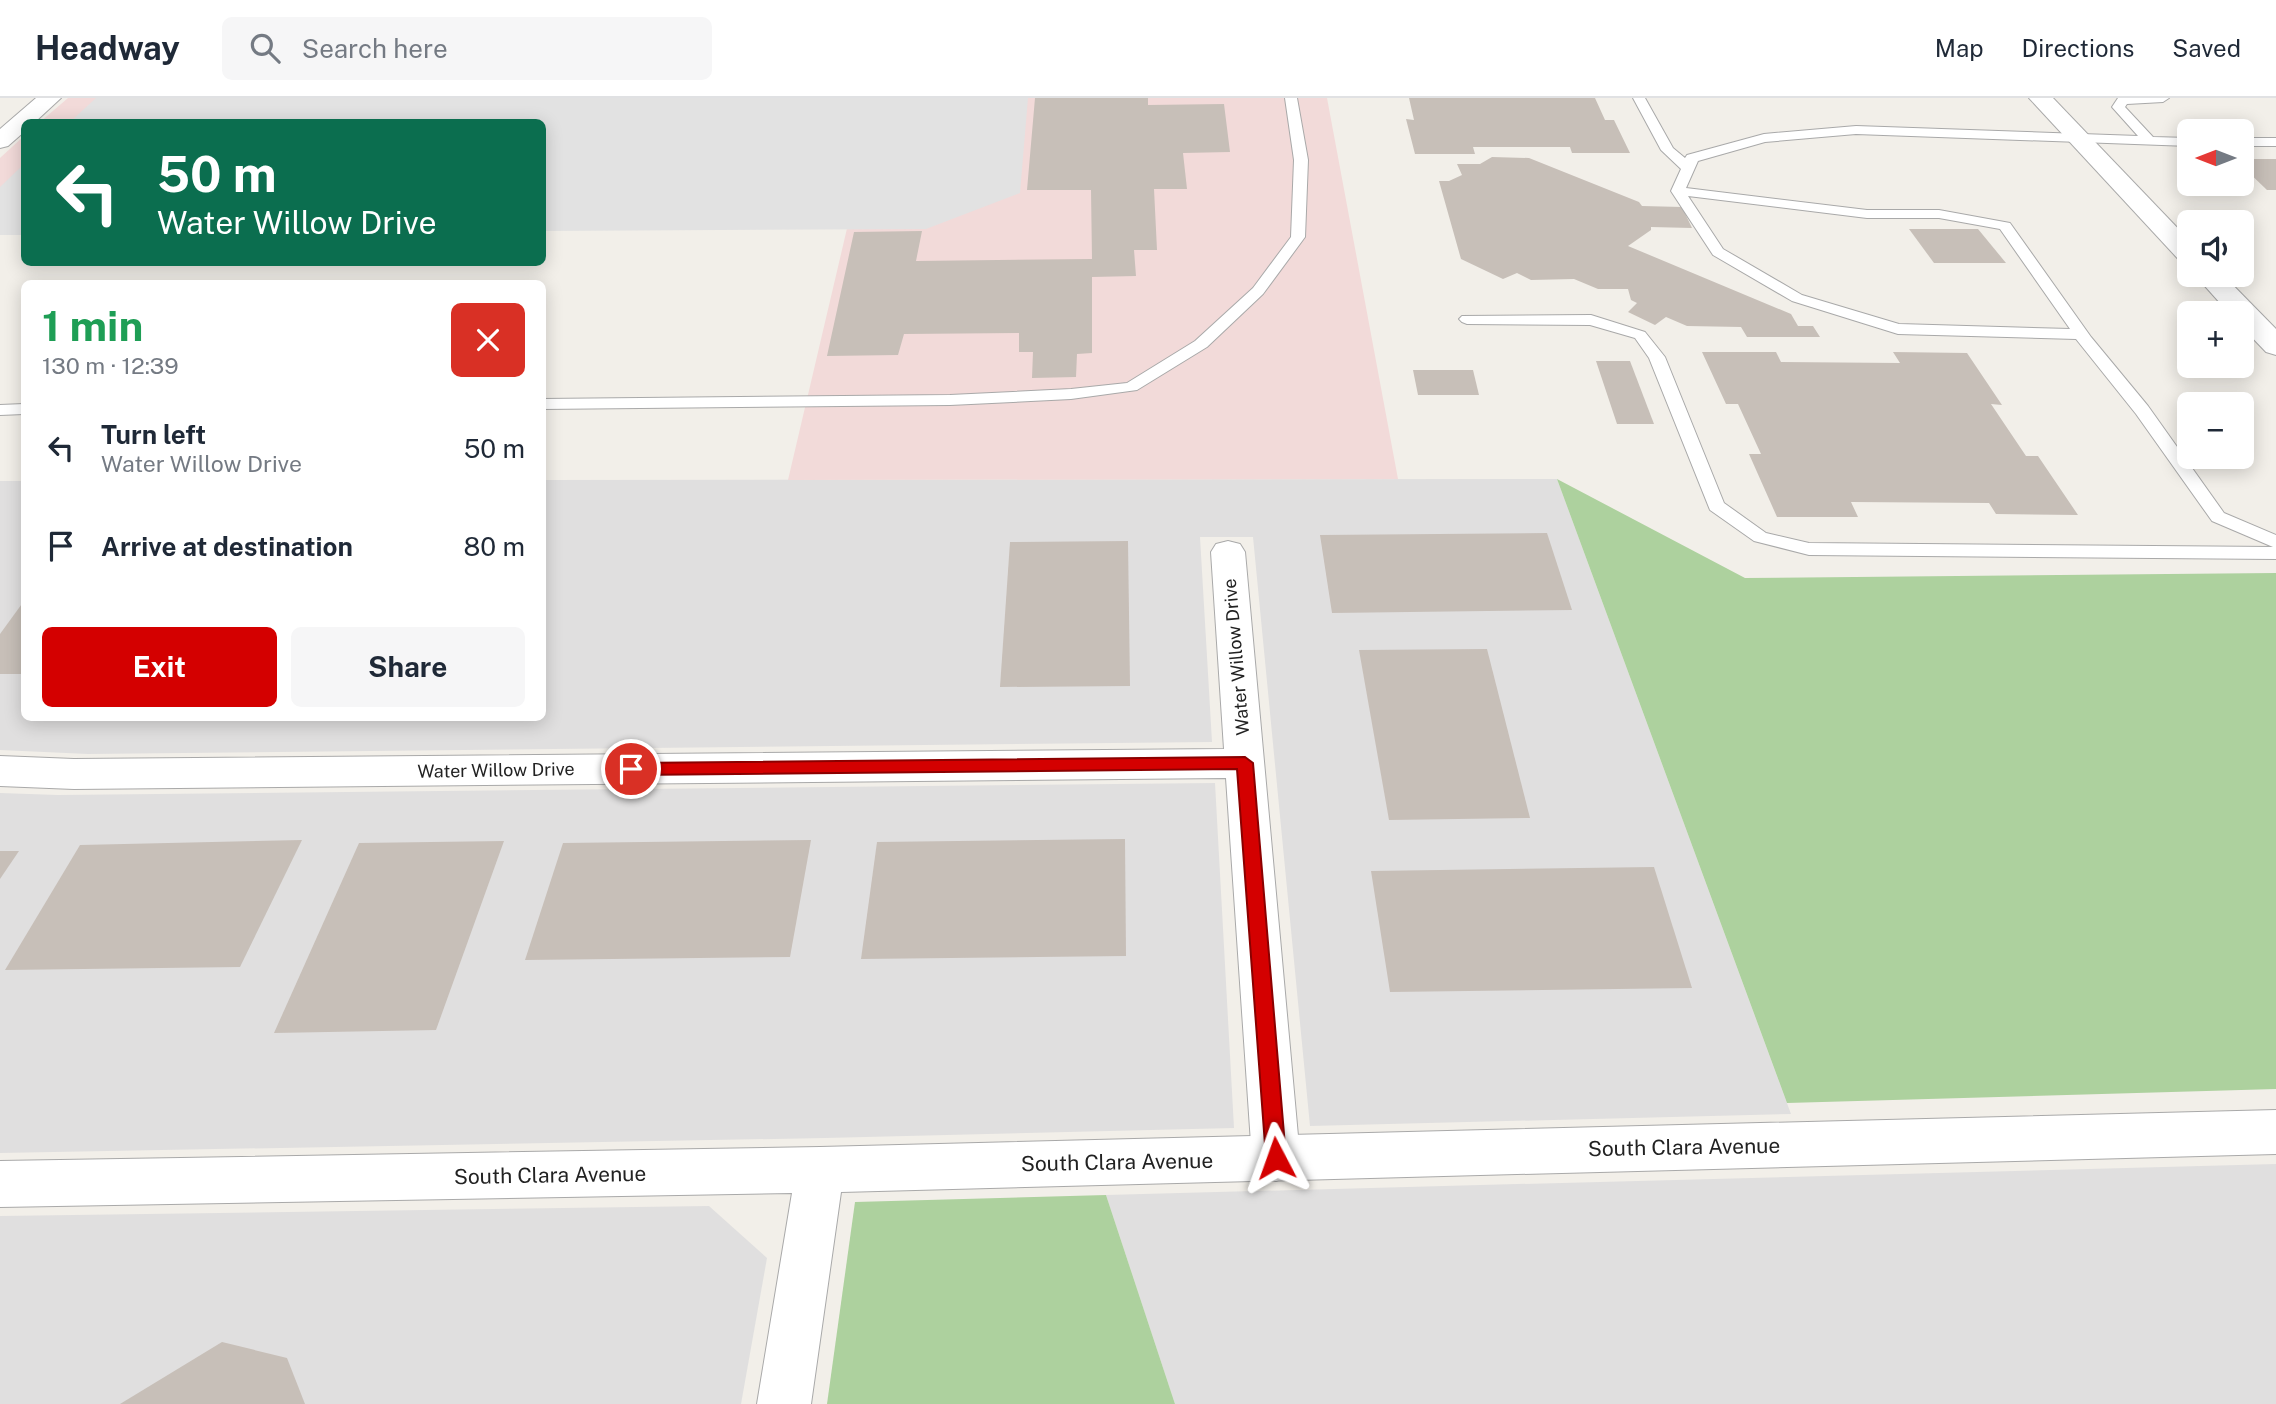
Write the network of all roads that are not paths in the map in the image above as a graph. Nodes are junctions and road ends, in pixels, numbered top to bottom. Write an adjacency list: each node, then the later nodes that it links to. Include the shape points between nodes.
1 (50, 98): 6 (street)
2 (1291, 98): 21 (lane, via 1301,160 1298,237 1258,291 1201,344 1131,387 950,400)
3 (1639, 98): 14 (lane, via 1668,150)
4 (2040, 98): 8 (street)
5 (2163, 98): 10 (lane, via 2123,100 2118,107)
6 (26, 119)
7 (21, 123): 9 (street)
8 (2079, 139): 10 (lane); 14 (lane, via 1856,130 1764,138 1692,158); 16 (street)
9 (0, 141)
10 (2150, 141): 11 (lane)
11 (2177, 142)
12 (2254, 142): 13 (lane)
13 (2276, 142)
14 (1688, 168): 15 (lane)
15 (1678, 191): 19 (lane, via 1718,252 1797,298 1898,328); 19 (lane, via 1867,214 1939,214 2005,226)
16 (2177, 242)
17 (2219, 287): 20 (street)
18 (1467, 319): 26 (lane, via 1591,320 1640,335 1657,357 1716,506 1760,537 1809,549)
19 (2081, 334): 24 (lane, via 2218,517)
20 (2276, 346)
21 (546, 404)
22 (21, 409): 23 (lane)
23 (0, 410)
24 (2276, 542)
25 (1228, 552): 27 (street, Water Willow Drive)
26 (2276, 553)
27 (1245, 763): 28 (street, Water Willow Drive, via 102,774); 30 (street, Water Willow Drive)
28 (0, 771)
29 (2276, 1132): 30 (street, South Clara Avenue)
30 (1276, 1158): 31 (street, South Clara Avenue)
31 (820, 1170): 32 (street, South Clara Avenue); 33 (street)
32 (0, 1184)
33 (784, 1404)

